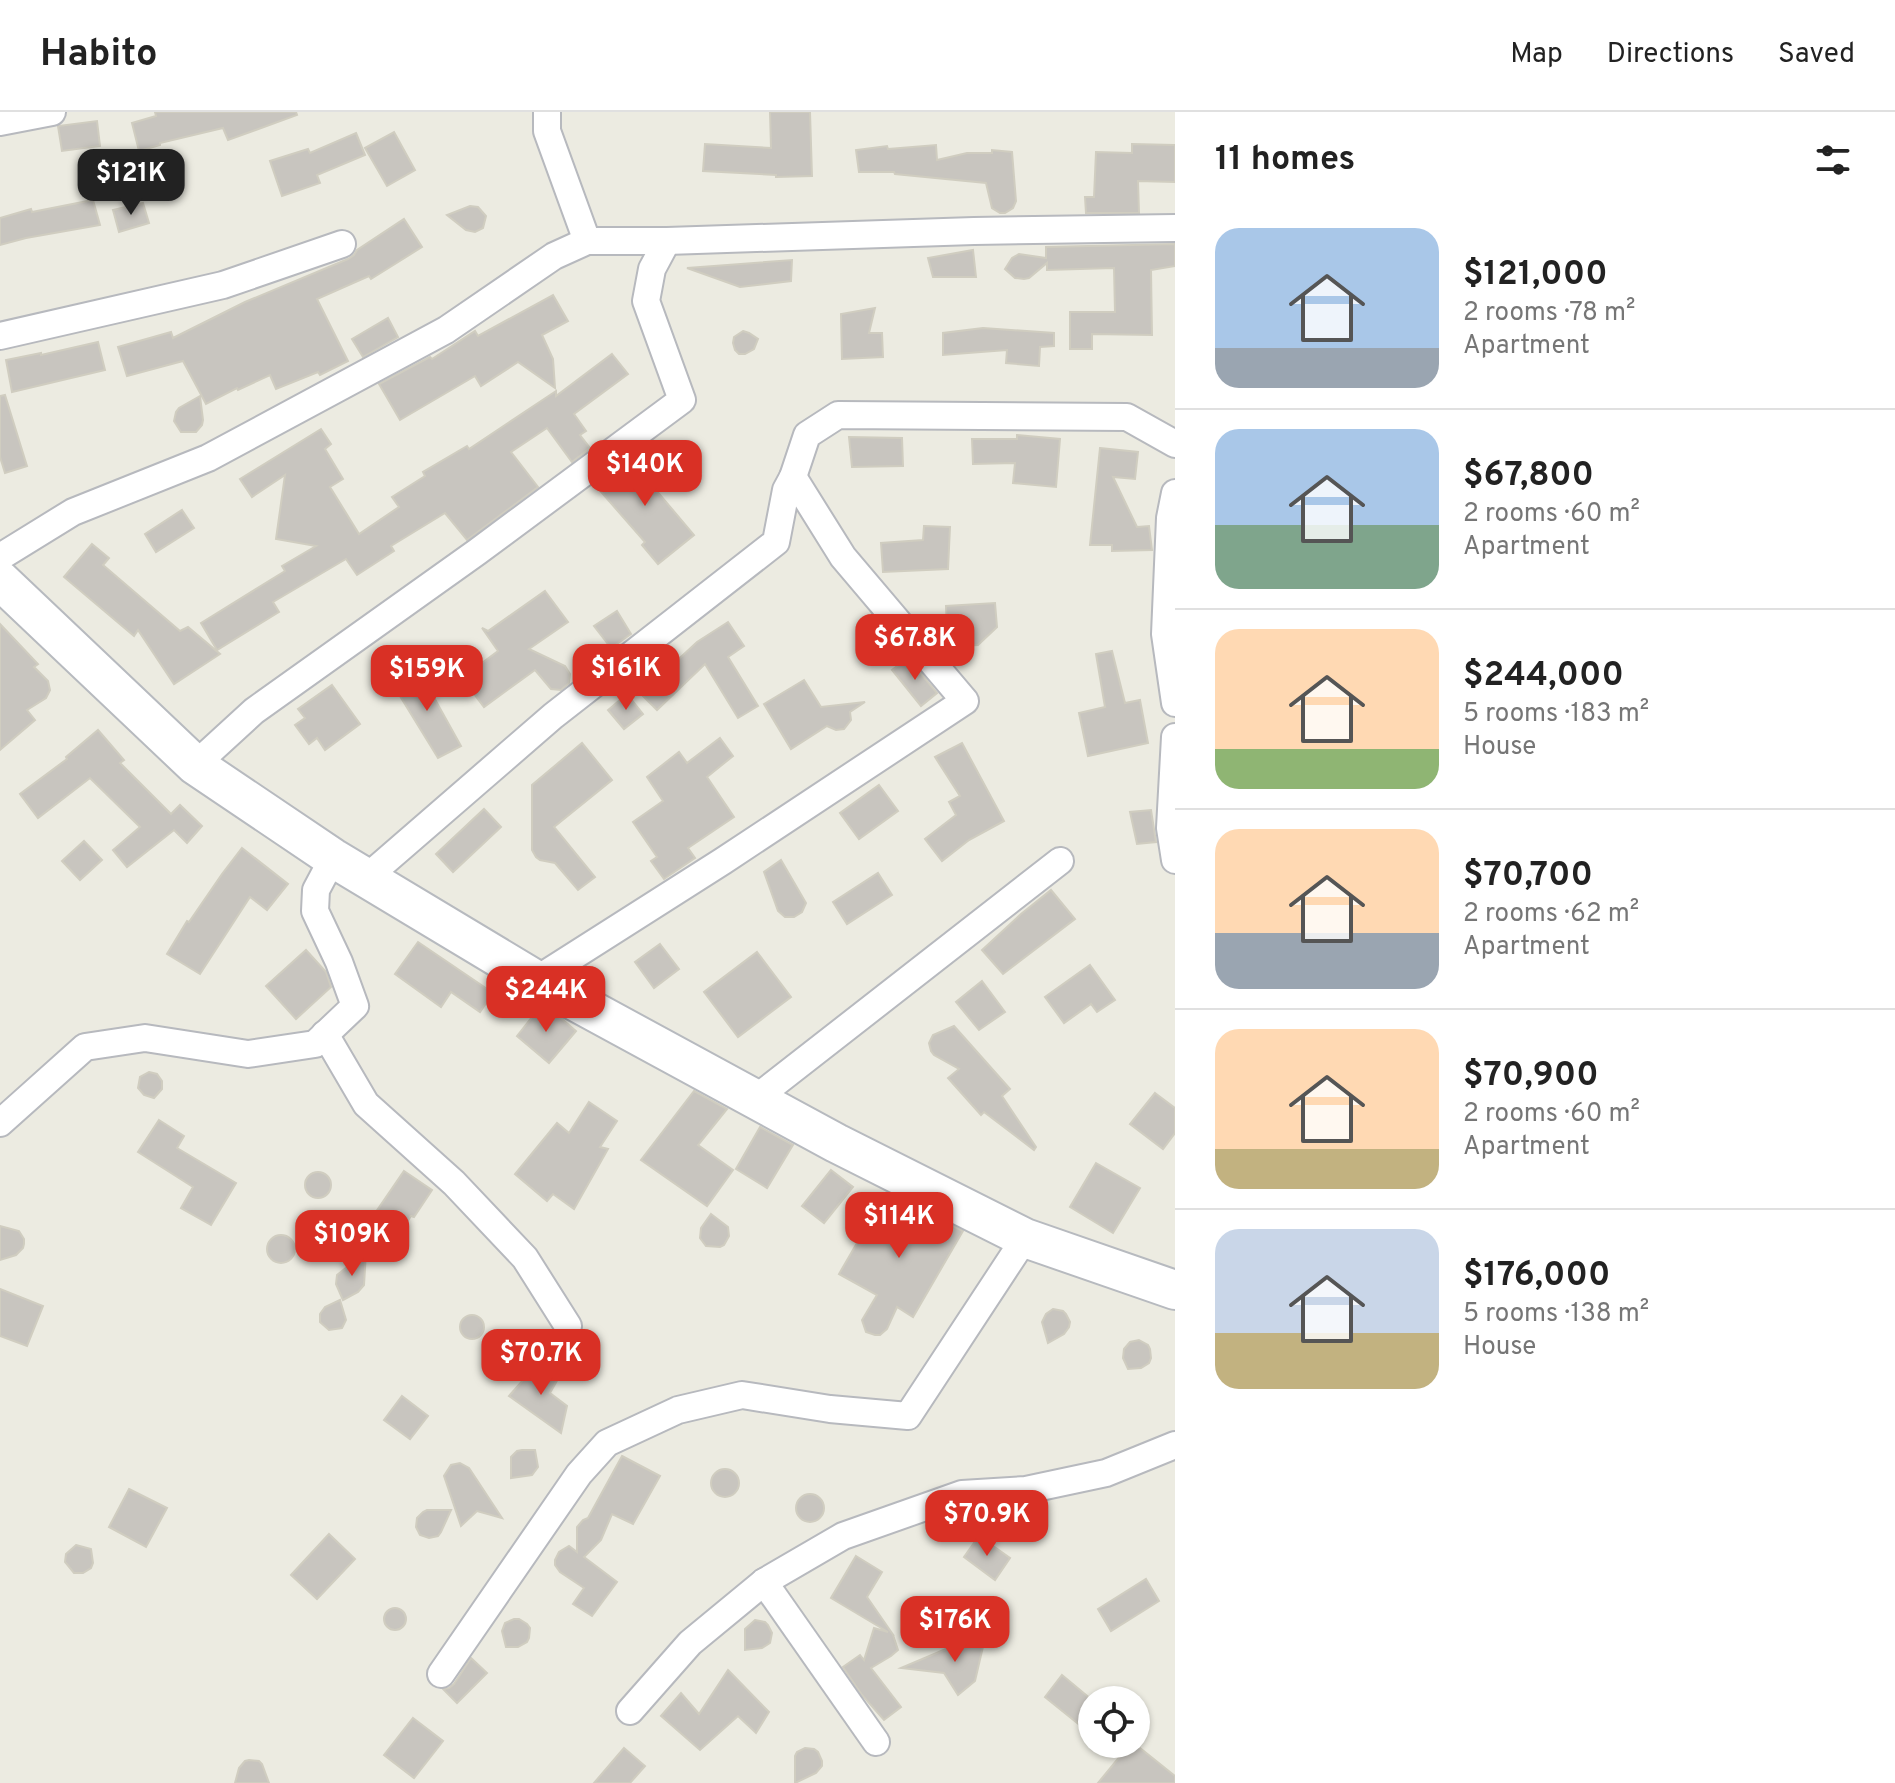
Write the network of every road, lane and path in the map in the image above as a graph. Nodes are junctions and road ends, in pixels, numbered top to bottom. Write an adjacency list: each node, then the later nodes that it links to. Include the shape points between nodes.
1 (52, 112): 3 (street)
2 (547, 112): 5 (street, via 547,131)
3 (0, 122)
4 (1175, 228): 6 (street)
5 (587, 241): 6 (street); 12 (street, via 554,256 418,346 208,458 73,512)
6 (667, 241): 17 (street, via 652,269 646,301 682,400 254,711)
7 (342, 244): 8 (street, via 223,285)
8 (0, 336)
9 (1175, 444): 10 (street, via 1127,417 838,415 807,435)
10 (793, 477): 22 (street, via 776,542 553,716); 23 (street, via 843,557 965,701)
11 (1175, 493): 14 (street, via 1170,518)
12 (0, 557)
13 (0, 580): 17 (main road)
14 (1170, 634): 15 (street)
15 (1175, 703)
16 (1175, 737): 18 (street)
17 (195, 765): 19 (main road)
18 (1173, 805): 20 (street)
19 (333, 858): 22 (main road); 24 (street, via 316,890 315,911 355,1006)
20 (1175, 860)
21 (1060, 861): 25 (street)
22 (366, 878): 23 (main road)
23 (536, 980): 25 (main road)
24 (325, 1034): 26 (street, via 315,1044 248,1054 145,1038 85,1047); 29 (street, via 366,1104 454,1183 525,1258)
25 (755, 1099): 27 (main road)
26 (0, 1123)
27 (1025, 1238): 28 (main road); 32 (street, via 908,1416 742,1395 678,1410 607,1443 579,1474)
28 (1175, 1290)
29 (568, 1326)
30 (1175, 1445): 31 (street, via 1106,1473 1026,1490 962,1494 843,1536)
31 (764, 1582): 33 (street, via 690,1643); 34 (street)
32 (441, 1674)
33 (630, 1711)
34 (876, 1742)

